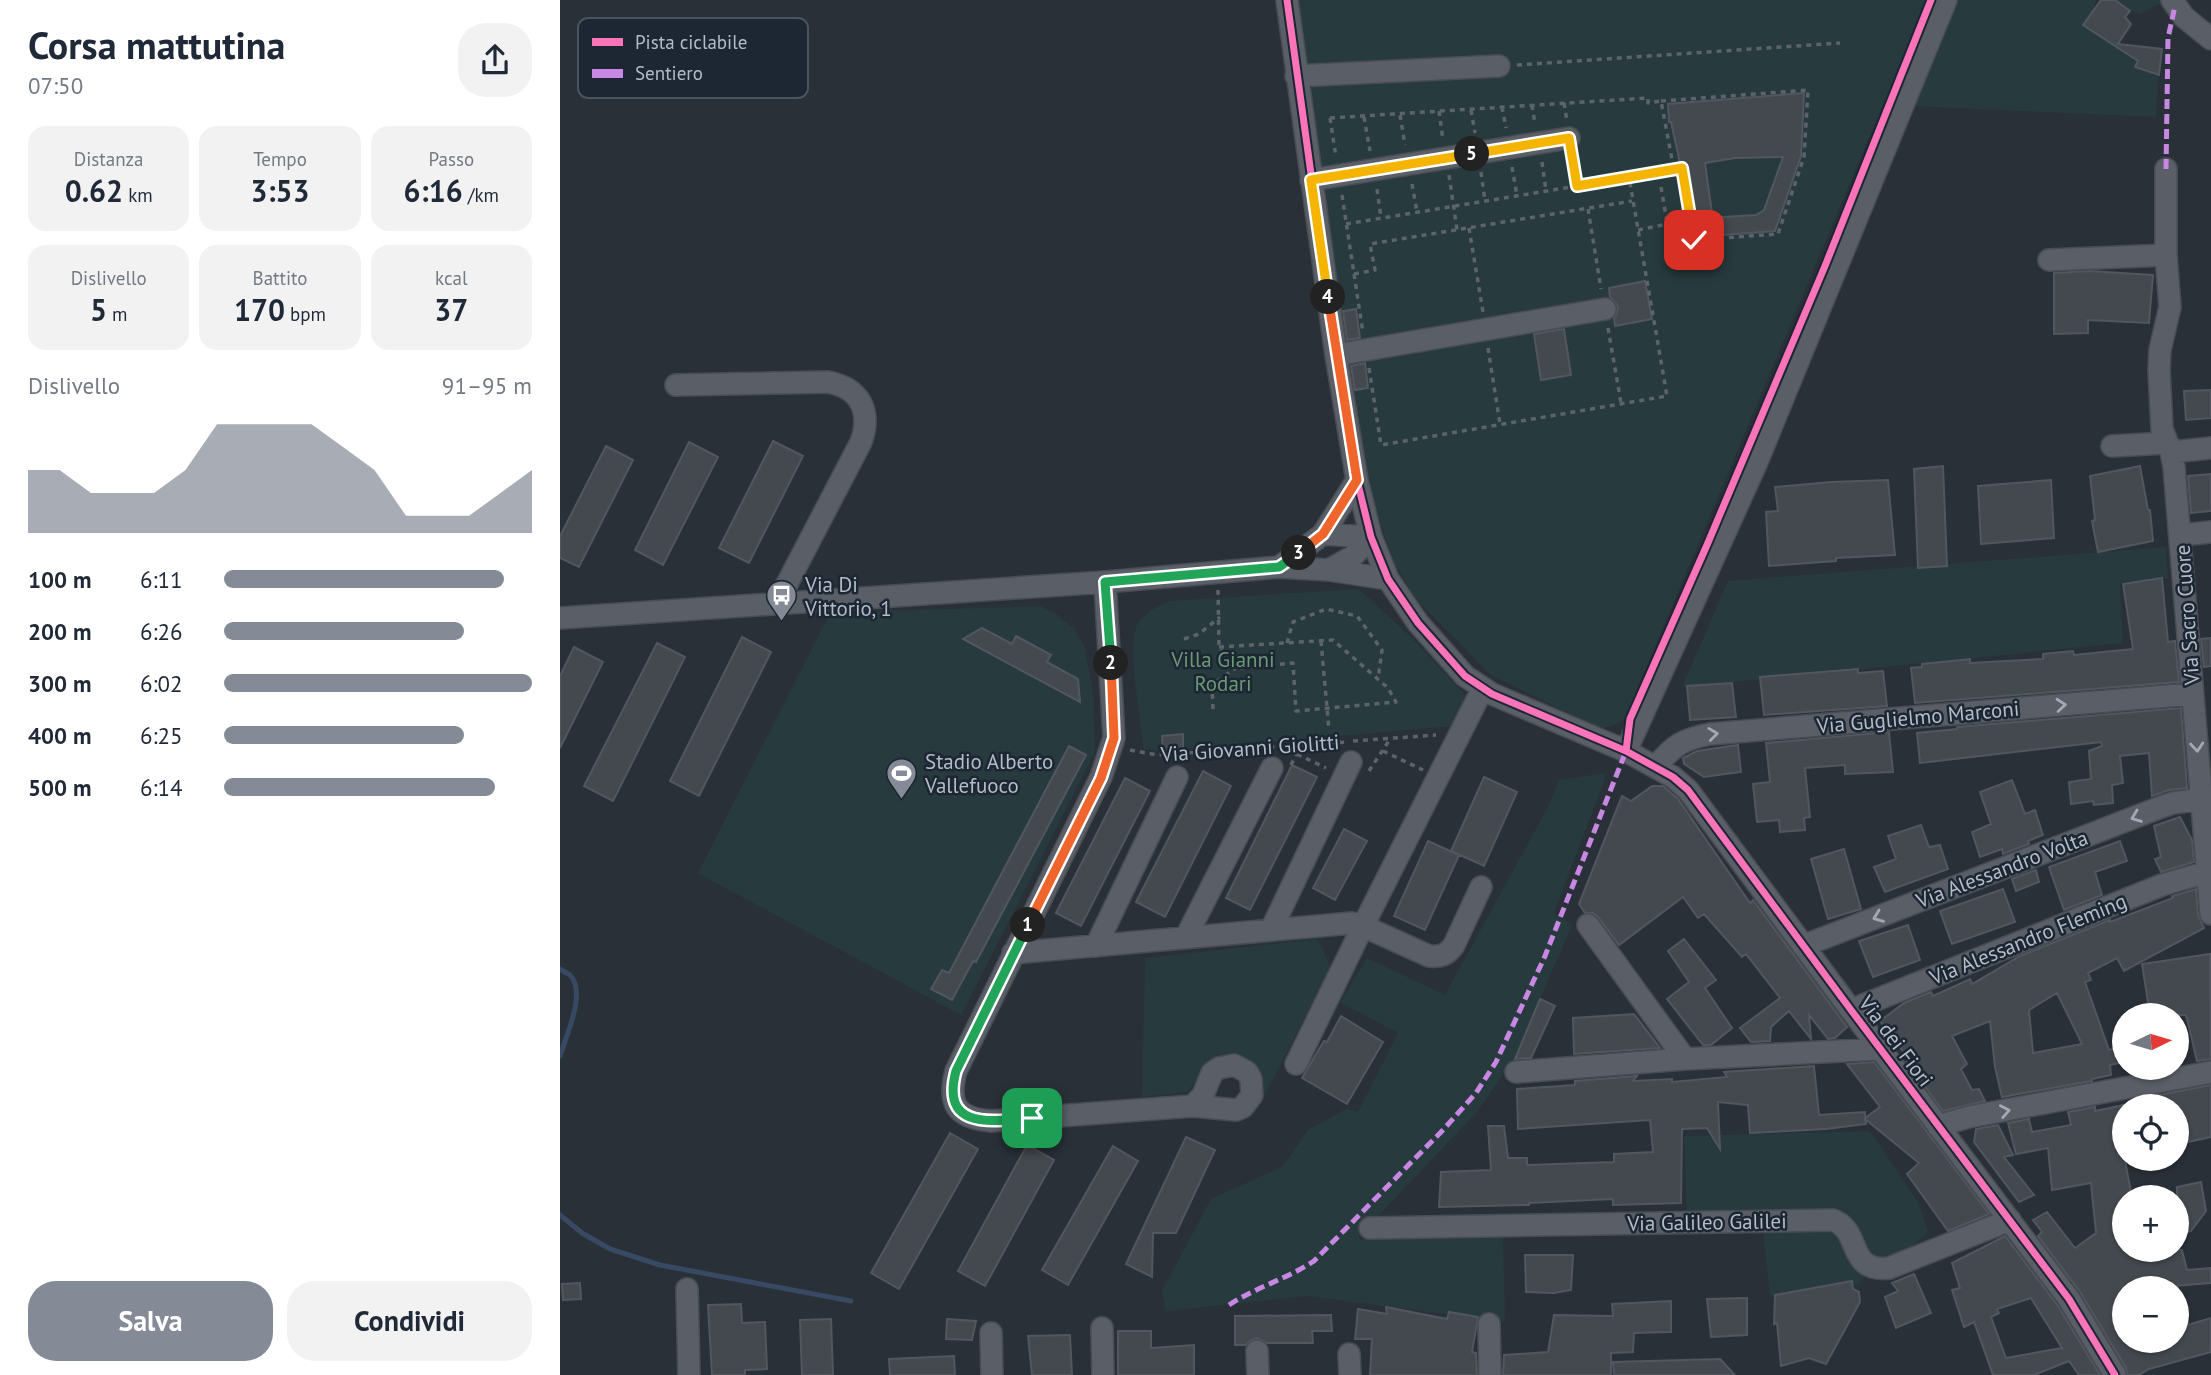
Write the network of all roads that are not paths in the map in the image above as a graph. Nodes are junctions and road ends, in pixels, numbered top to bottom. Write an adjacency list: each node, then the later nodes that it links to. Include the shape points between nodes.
1 (1287, 0): 6 (street, Via dei Fiori)
2 (1946, 0): 32 (street, via 1757,462)
3 (2174, 3): 4 (street)
4 (2211, 39)
5 (1499, 66): 6 (street)
6 (1296, 76): 9 (street, Via dei Fiori)
7 (1569, 138): 9 (street)
8 (2166, 169): 10 (street, Via Sacro Cuore)
9 (1311, 180): 13 (street, Via dei Fiori)
10 (2166, 255): 11 (street); 16 (street, Via Sacro Cuore, via 2170,307 2159,370 2162,429)
11 (2049, 260)
12 (1605, 309): 13 (street)
13 (1336, 355): 18 (street, Via dei Fiori)
14 (676, 385): 27 (street, via 828,382 841,384 859,401 866,428 862,442)
15 (2112, 446): 16 (street)
16 (2169, 448): 17 (street); 21 (street, Via Sacro Cuore)
17 (2211, 448)
18 (1357, 480): 20 (street); 22 (street, Via dei Fiori)
19 (2211, 532): 21 (street)
20 (1323, 534): 22 (street); 23 (street)
21 (2181, 535): 29 (street, Via Sacro Cuore)
22 (1371, 537): 24 (street, via 1352,557); 25 (street, Via dei Fiori)
23 (1279, 567): 24 (street); 26 (street)
24 (1329, 570): 25 (street)
25 (1388, 579): 30 (street, Via dei Fiori, via 1418,624 1465,676)
26 (1105, 582): 27 (street); 49 (street, via 1114,707 1112,744 1101,778)
27 (777, 603): 28 (street)
28 (560, 618)
29 (2201, 670): 31 (street, Via Sacro Cuore)
30 (1483, 688): 32 (street, Via dei Fiori); 39 (street)
31 (2192, 694): 33 (street, Via Guglielmo Marconi, one-way to 31, via 1677,744 1710,734); 38 (street, Via Sacro Cuore, one-way to 38)
32 (1626, 751): 33 (street, Via dei Fiori)
33 (1656, 767): 48 (street, Via dei Fiori, via 1673,776 1703,808)
34 (1272, 768): 46 (street, Via Giovanni Giolitti)
35 (1347, 769): 45 (street, Via Giovanni Giolitti)
36 (1424, 771): 39 (street)
37 (1177, 776): 47 (street, Via Giovanni Giolitti)
38 (2204, 785): 40 (street, Via Sacro Cuore); 48 (street, Via Alessandro Volta, one-way to 48, via 2173,803)
39 (1417, 802): 44 (street)
40 (2207, 872): 42 (street, Via Sacro Cuore); 50 (street, Via Alessandro Fleming, via 2162,885)
41 (1481, 887): 44 (street, via 1454,945 1443,956 1429,956)
42 (2211, 915)
43 (1588, 925): 52 (street)
44 (1363, 926): 45 (street, via 1342,923); 53 (street)
45 (1271, 930): 46 (street)
46 (1186, 937): 47 (street)
47 (1096, 946): 49 (street)
48 (1804, 946): 50 (street, Via dei Fiori)
49 (1013, 953): 56 (street, via 952,1083 956,1108 965,1116 991,1121)
50 (1851, 1010): 51 (street, Via dei Fiori)
51 (1880, 1049): 52 (street); 57 (street, Via dei Fiori)
52 (1685, 1059): 54 (street)
53 (1296, 1064)
54 (1516, 1072)
55 (2211, 1072): 57 (street, one-way to 55)
56 (1194, 1106)
57 (1938, 1126): 58 (street, Via dei Fiori)
58 (2010, 1220): 59 (street, Via Galileo Galilei, via 1880,1269 1861,1260 1843,1224 1833,1220); 70 (street, Via dei Fiori, via 2069,1298)
59 (1370, 1228)
60 (687, 1289): 65 (street)
61 (1489, 1324): 69 (street)
62 (1102, 1328): 67 (street)
63 (991, 1333): 66 (street)
64 (1257, 1351): 68 (street)
65 (689, 1375)
66 (992, 1375)
67 (1104, 1375)
68 (1258, 1375)
69 (1490, 1375)
70 (2115, 1375)

